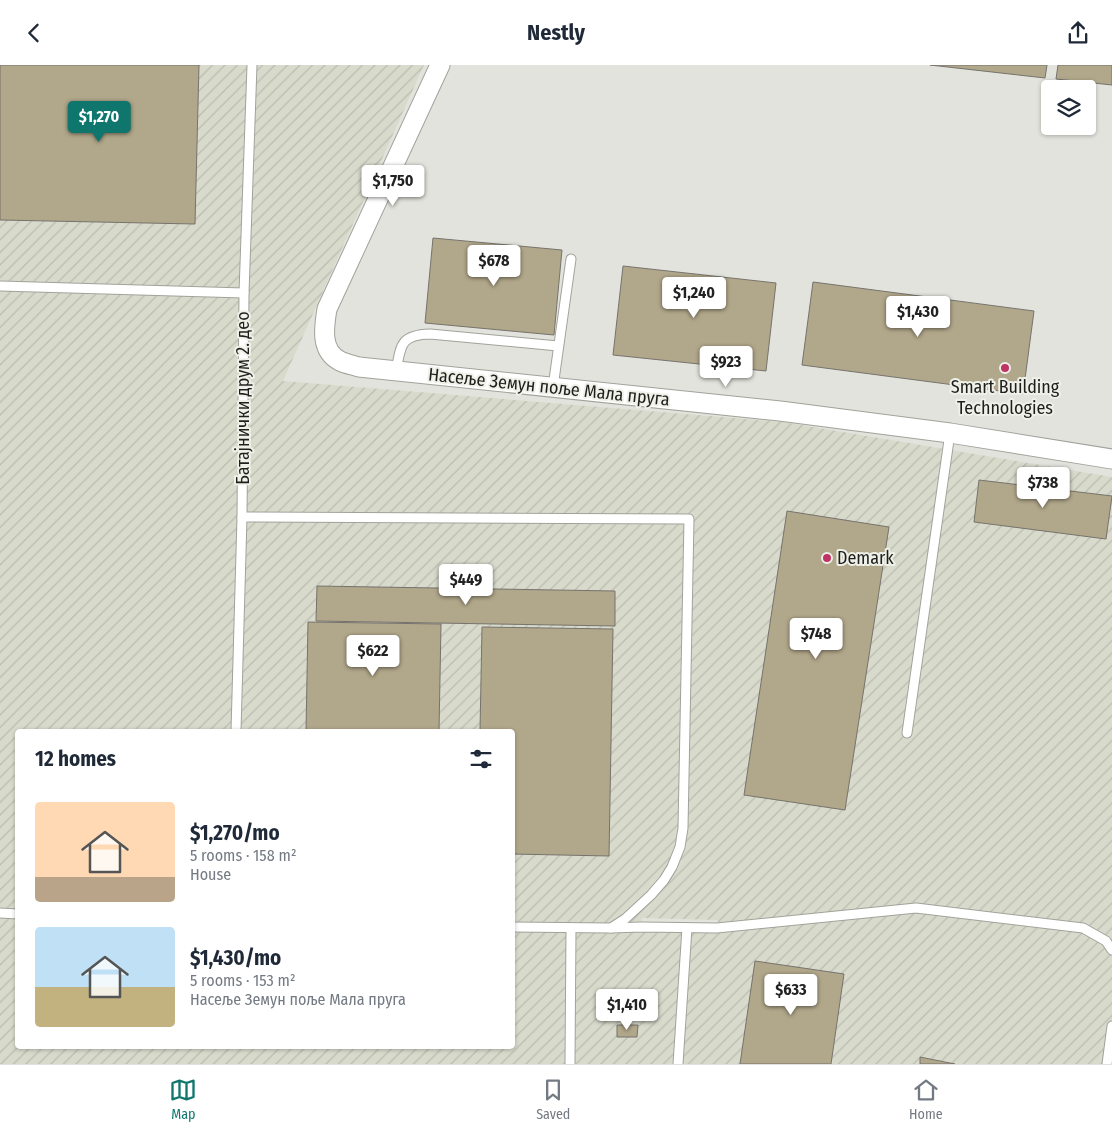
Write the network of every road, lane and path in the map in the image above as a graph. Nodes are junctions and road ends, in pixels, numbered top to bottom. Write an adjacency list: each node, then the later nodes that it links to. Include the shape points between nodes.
1 (252, 65): 5 (lane, Батајнички друм 2. део)
2 (440, 65): 7 (street, Насеље Земун поље Мала пруга, via 327,309 324,326 327,349 338,360 359,367)
3 (571, 259): 6 (lane)
4 (0, 286): 5 (lane)
5 (244, 293): 11 (lane, Батајнички друм 2. део)
6 (558, 346): 7 (lane, via 417,334 400,347); 8 (lane)
7 (396, 371): 8 (street, Насеље Земун поље Мала пруга)
8 (553, 387): 9 (street, Насеље Земун поље Мала пруга)
9 (950, 433): 10 (street, Насеље Земун поље Мала пруга); 13 (lane)
10 (1112, 459)
11 (242, 517): 12 (lane, Батајнички друм 2. део); 19 (lane, via 689,519 683,829 680,847 664,880 625,919)
12 (236, 729)
13 (907, 733)
14 (0, 913): 15 (lane)
15 (15, 914)
16 (515, 927): 18 (lane)
17 (687, 927): 19 (lane); 20 (lane, via 717,928 916,909 1083,928 1106,941); 23 (lane)
18 (571, 928): 19 (lane); 22 (lane)
19 (611, 928)
20 (1112, 950)
21 (1112, 1026): 24 (lane)
22 (570, 1064)
23 (678, 1064)
24 (1107, 1064)

